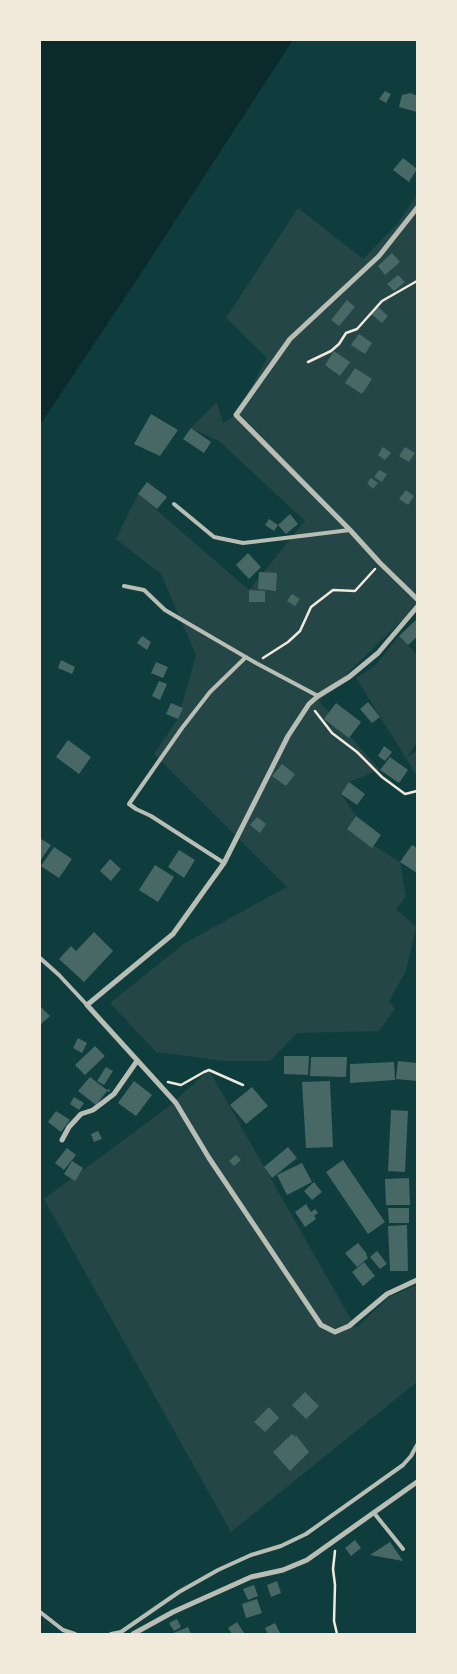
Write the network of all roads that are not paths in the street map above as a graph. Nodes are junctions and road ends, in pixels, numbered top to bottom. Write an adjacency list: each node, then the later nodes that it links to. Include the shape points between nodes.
1 (417, 208): 3 (street, via 379,256 290,339 236,415)
2 (174, 504): 3 (lane, via 214,537 243,543)
3 (350, 530): 5 (street)
4 (124, 586): 7 (lane, via 144,590 165,610)
5 (417, 599)
6 (417, 607): 8 (street, via 378,653 349,677)
7 (246, 657): 8 (lane); 9 (lane, via 210,692 129,804)
8 (318, 696): 9 (street, via 288,736)
9 (224, 863): 11 (street, via 173,934)
10 (40, 958): 11 (lane)
11 (86, 1005): 12 (street)
12 (137, 1061): 13 (street, via 114,1094 94,1110 80,1114); 14 (street, via 176,1104 321,1325 335,1332 349,1326 387,1294)
13 (62, 1140)
14 (417, 1280)
15 (417, 1445): 21 (lane, via 403,1465 306,1534 218,1570 121,1632)
16 (417, 1482): 17 (street)
17 (374, 1513): 18 (lane); 22 (street, via 306,1560 282,1570 252,1576)
18 (403, 1549)
19 (40, 1612): 20 (lane, via 62,1630)
20 (75, 1634)
21 (111, 1634)
22 (133, 1634)

